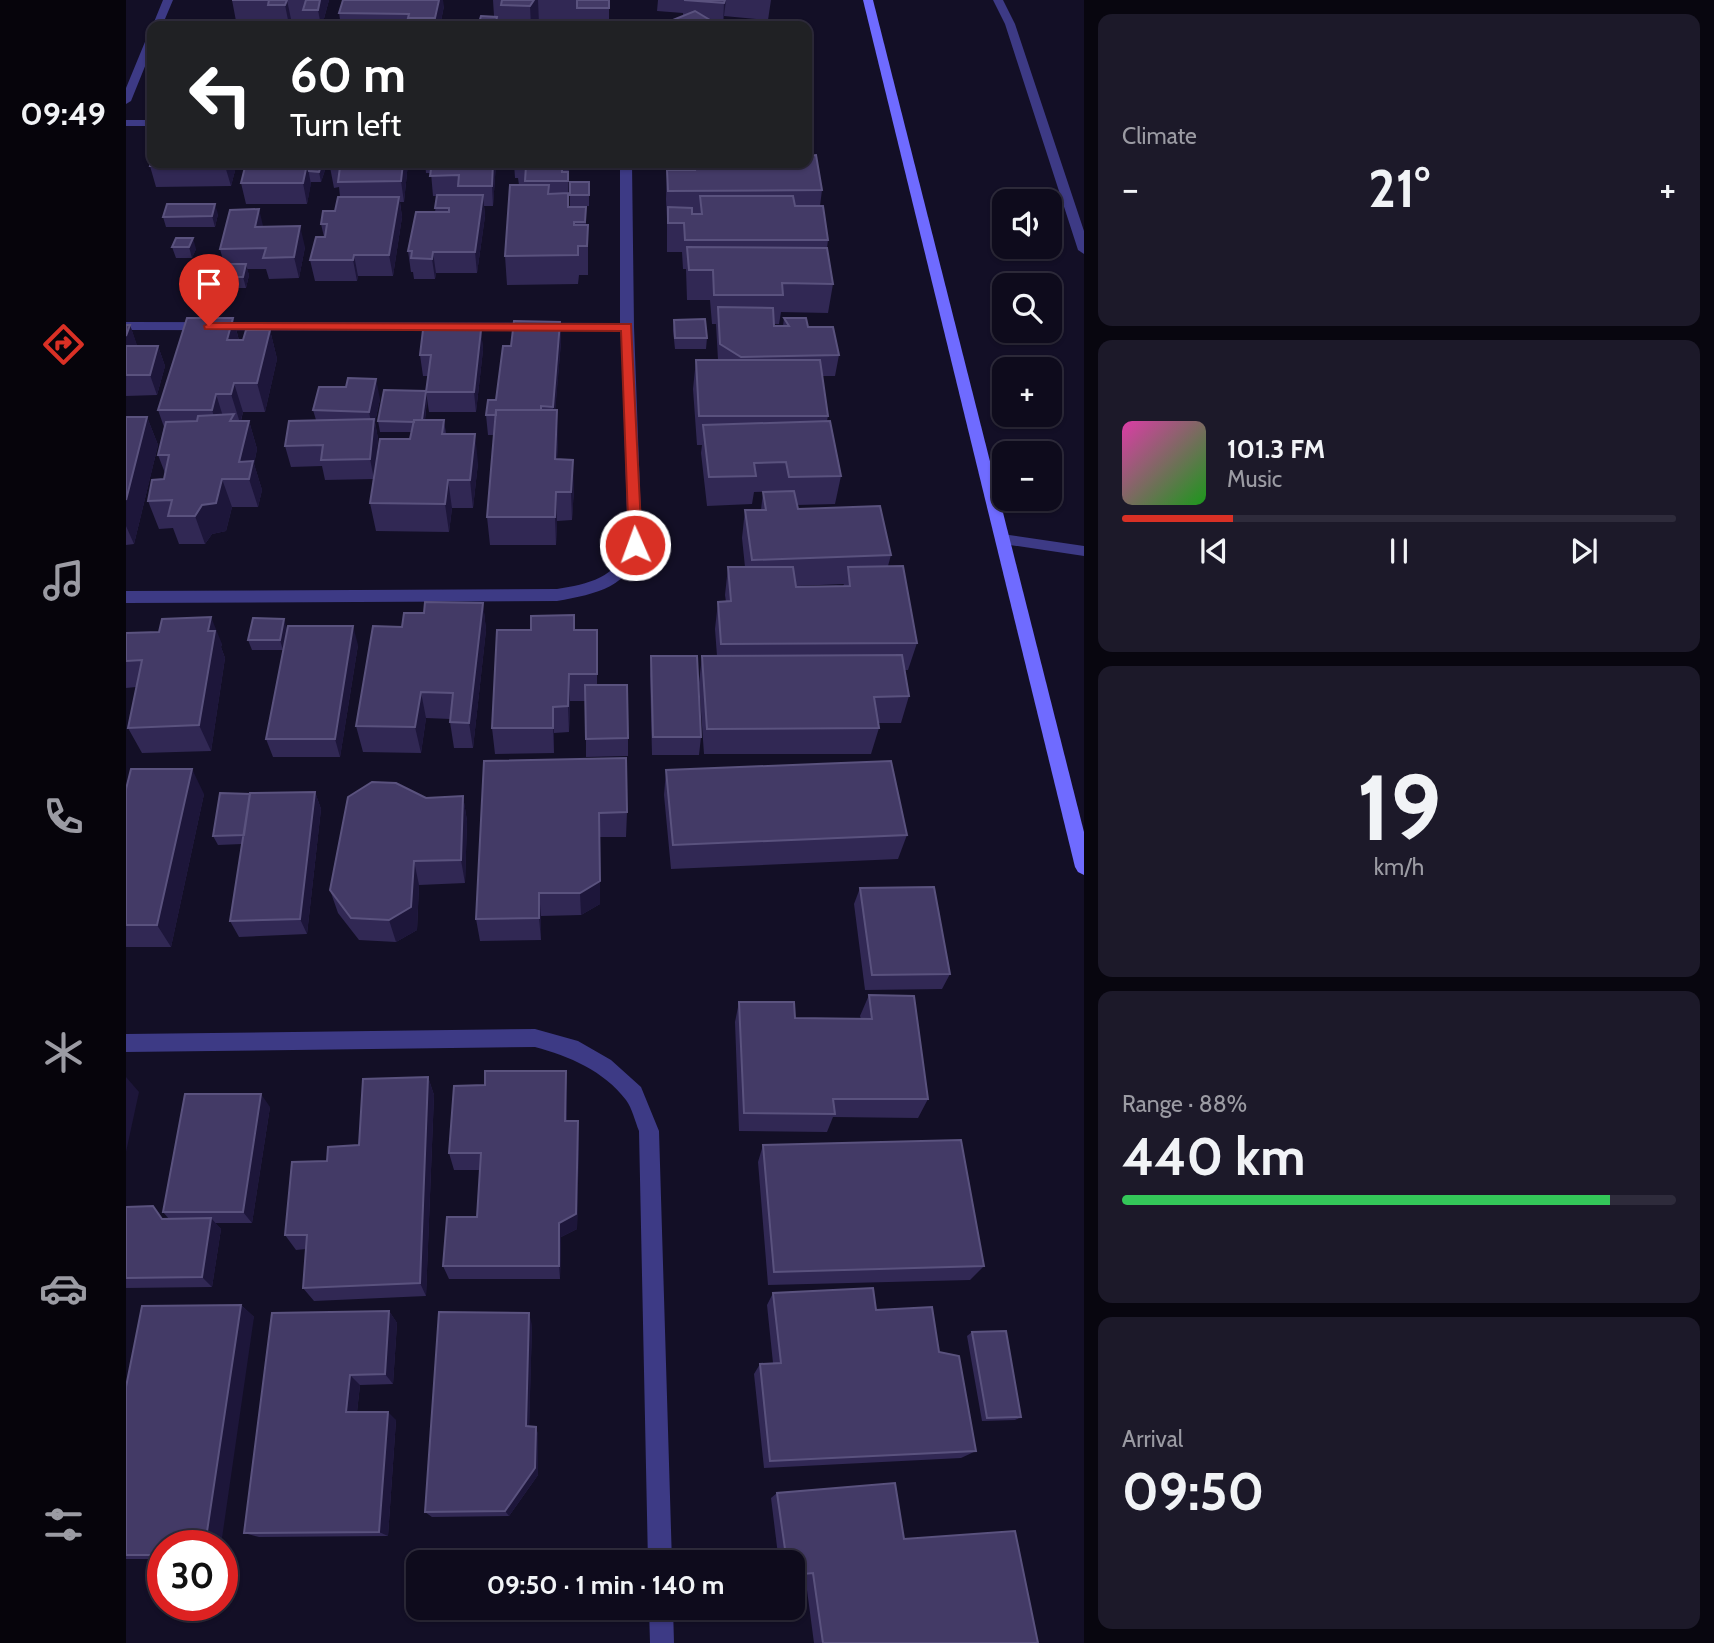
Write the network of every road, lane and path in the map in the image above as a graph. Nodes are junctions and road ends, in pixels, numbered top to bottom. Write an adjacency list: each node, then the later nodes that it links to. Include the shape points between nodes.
1 (168, 0): 4 (street)
2 (868, 0): 14 (main road)
3 (998, 0): 11 (street, via 1010,24)
4 (159, 21)
5 (147, 47): 6 (street)
6 (130, 80): 7 (street)
7 (126, 101)
8 (126, 122): 9 (street)
9 (147, 123)
10 (626, 168): 13 (street)
11 (1084, 250)
12 (126, 326): 13 (street)
13 (627, 327): 16 (street, via 635,545 627,565 607,581 557,595)
14 (1002, 538): 15 (street); 17 (main road)
15 (1084, 551)
16 (126, 597)
17 (1084, 867)
18 (126, 1043): 19 (street, via 535,1038 571,1047 604,1066 635,1094 649,1131)
19 (660, 1550)
20 (661, 1620): 21 (street)
21 (662, 1643)

